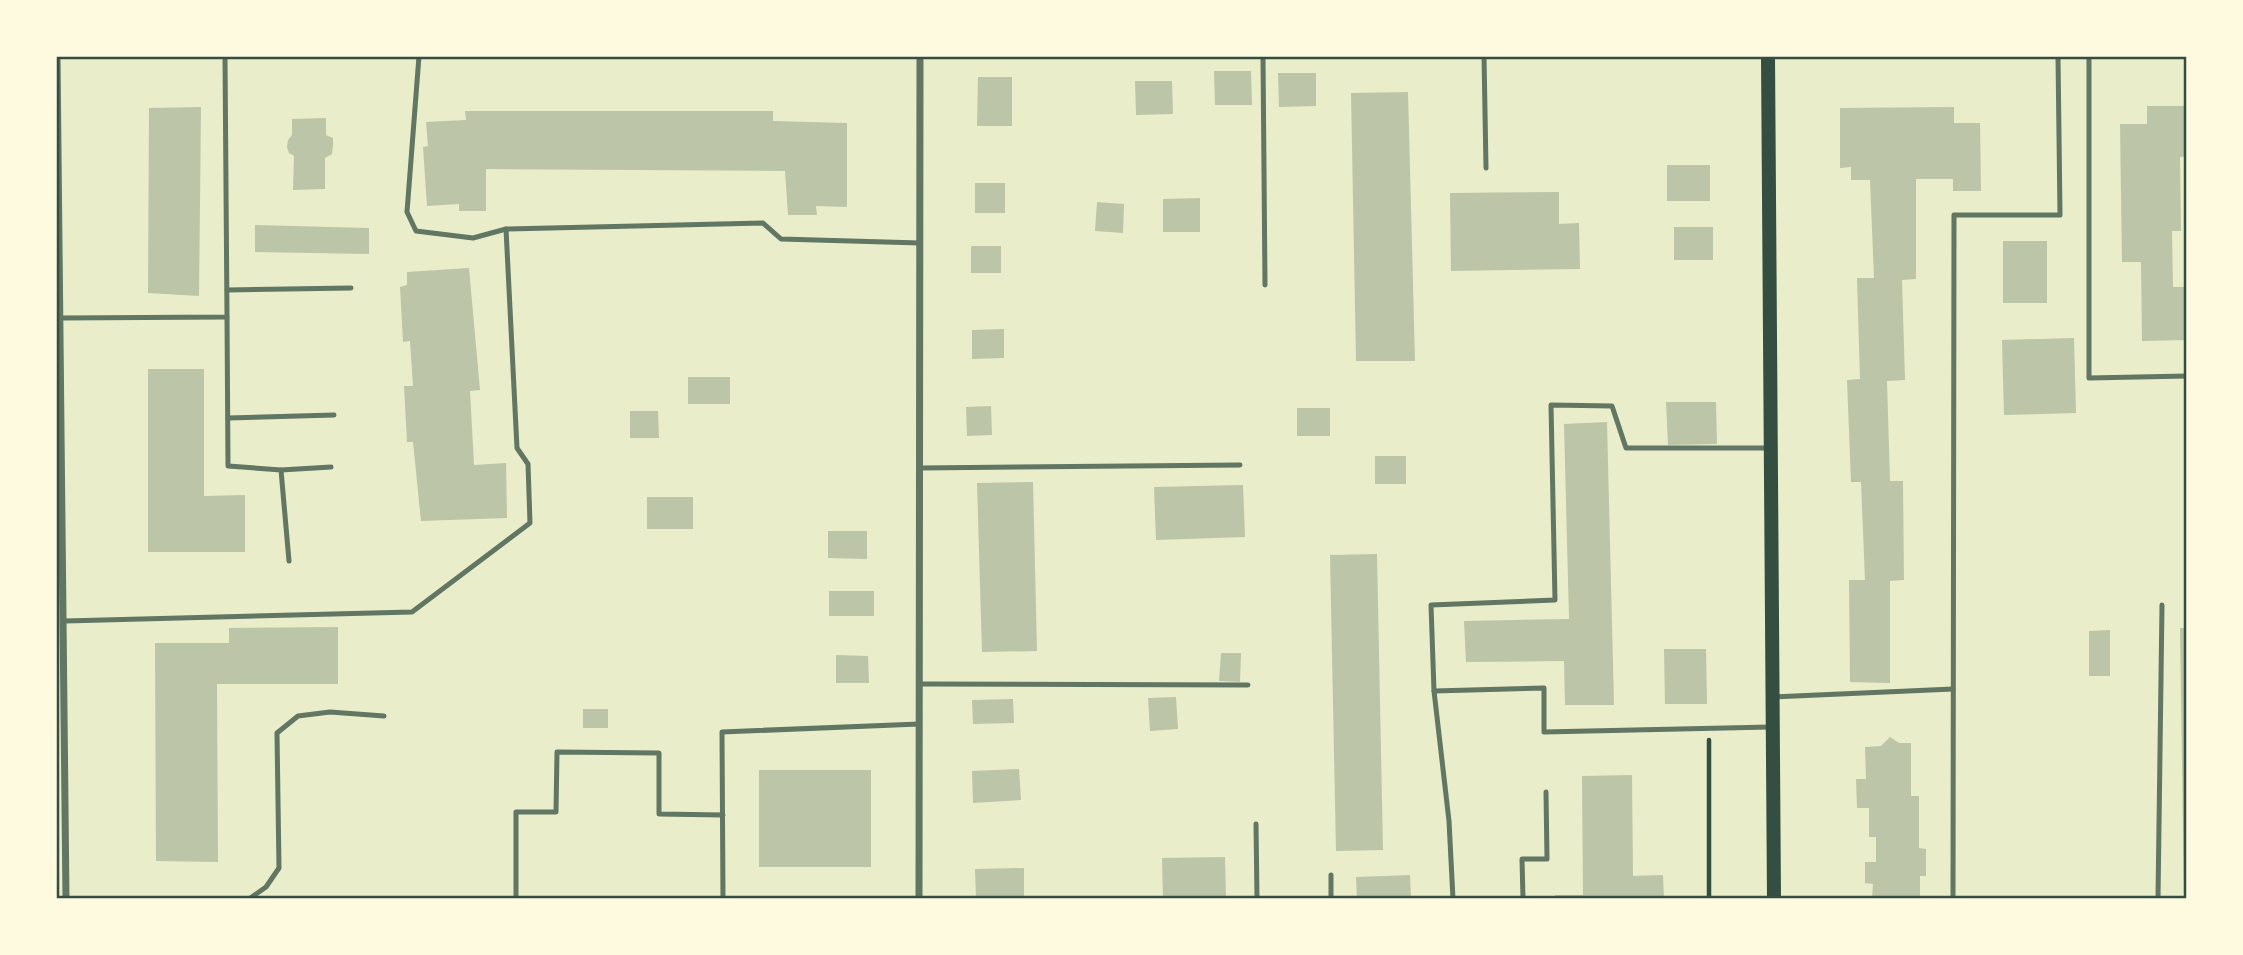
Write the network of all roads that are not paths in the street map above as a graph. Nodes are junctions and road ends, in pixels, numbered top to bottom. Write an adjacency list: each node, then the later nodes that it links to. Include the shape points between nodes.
1 (57, 56): 16 (street)
2 (225, 56): 15 (lane)
3 (419, 56): 11 (lane, via 410,221 416,230 473,238)
4 (920, 56): 12 (street)
5 (1263, 56): 13 (lane)
6 (1484, 56): 10 (lane)
7 (1768, 56): 22 (main road)
8 (2058, 56): 32 (lane, via 2060,215 1954,215)
9 (2089, 56): 19 (lane, via 2089,378)
10 (1486, 168)
11 (506, 229): 12 (lane, via 763,223 781,239); 29 (lane, via 517,448 528,464 530,523 412,612)
12 (920, 243): 25 (street)
13 (1265, 285)
14 (351, 288): 15 (lane)
15 (227, 290): 17 (lane)
16 (59, 306): 18 (street)
17 (227, 317): 18 (lane); 21 (lane)
18 (61, 318): 29 (street)
19 (2187, 376)
20 (334, 415): 21 (lane)
21 (228, 418): 26 (lane, via 228,466)
22 (1771, 448): 34 (lane, via 1626,448 1612,406 1551,405 1555,600 1431,605); 35 (main road)
23 (1240, 465): 25 (lane)
24 (331, 467): 26 (lane)
25 (920, 468): 30 (street)
26 (281, 470): 27 (lane)
27 (289, 561)
28 (2162, 605): 56 (lane)
29 (65, 621): 33 (street)
30 (919, 684): 31 (lane); 37 (street)
31 (1248, 685)
32 (1953, 688): 35 (lane); 55 (lane)
33 (60, 690): 40 (street)
34 (1434, 691): 38 (lane, via 1544,688 1544,732); 52 (lane)
35 (1773, 697): 38 (main road)
36 (384, 716): 46 (lane, via 330,712 298,716 277,733 279,868 267,887)
37 (919, 724): 42 (lane, via 722,732); 49 (street)
38 (1773, 727): 54 (main road)
39 (1546, 792): 53 (lane, via 1547,859 1522,859)
40 (66, 812): 41 (lane); 45 (street)
41 (56, 813)
42 (723, 815): 47 (lane, via 659,814 659,753 557,752 556,812 516,812); 48 (lane)
43 (1256, 824): 50 (lane)
44 (1331, 875): 51 (lane)
45 (66, 899)
46 (249, 899)
47 (516, 899)
48 (723, 899)
49 (919, 899)
50 (1257, 899)
51 (1331, 899)
52 (1453, 899)
53 (1523, 899)
54 (1774, 899)
55 (1953, 899)
56 (2158, 899)

